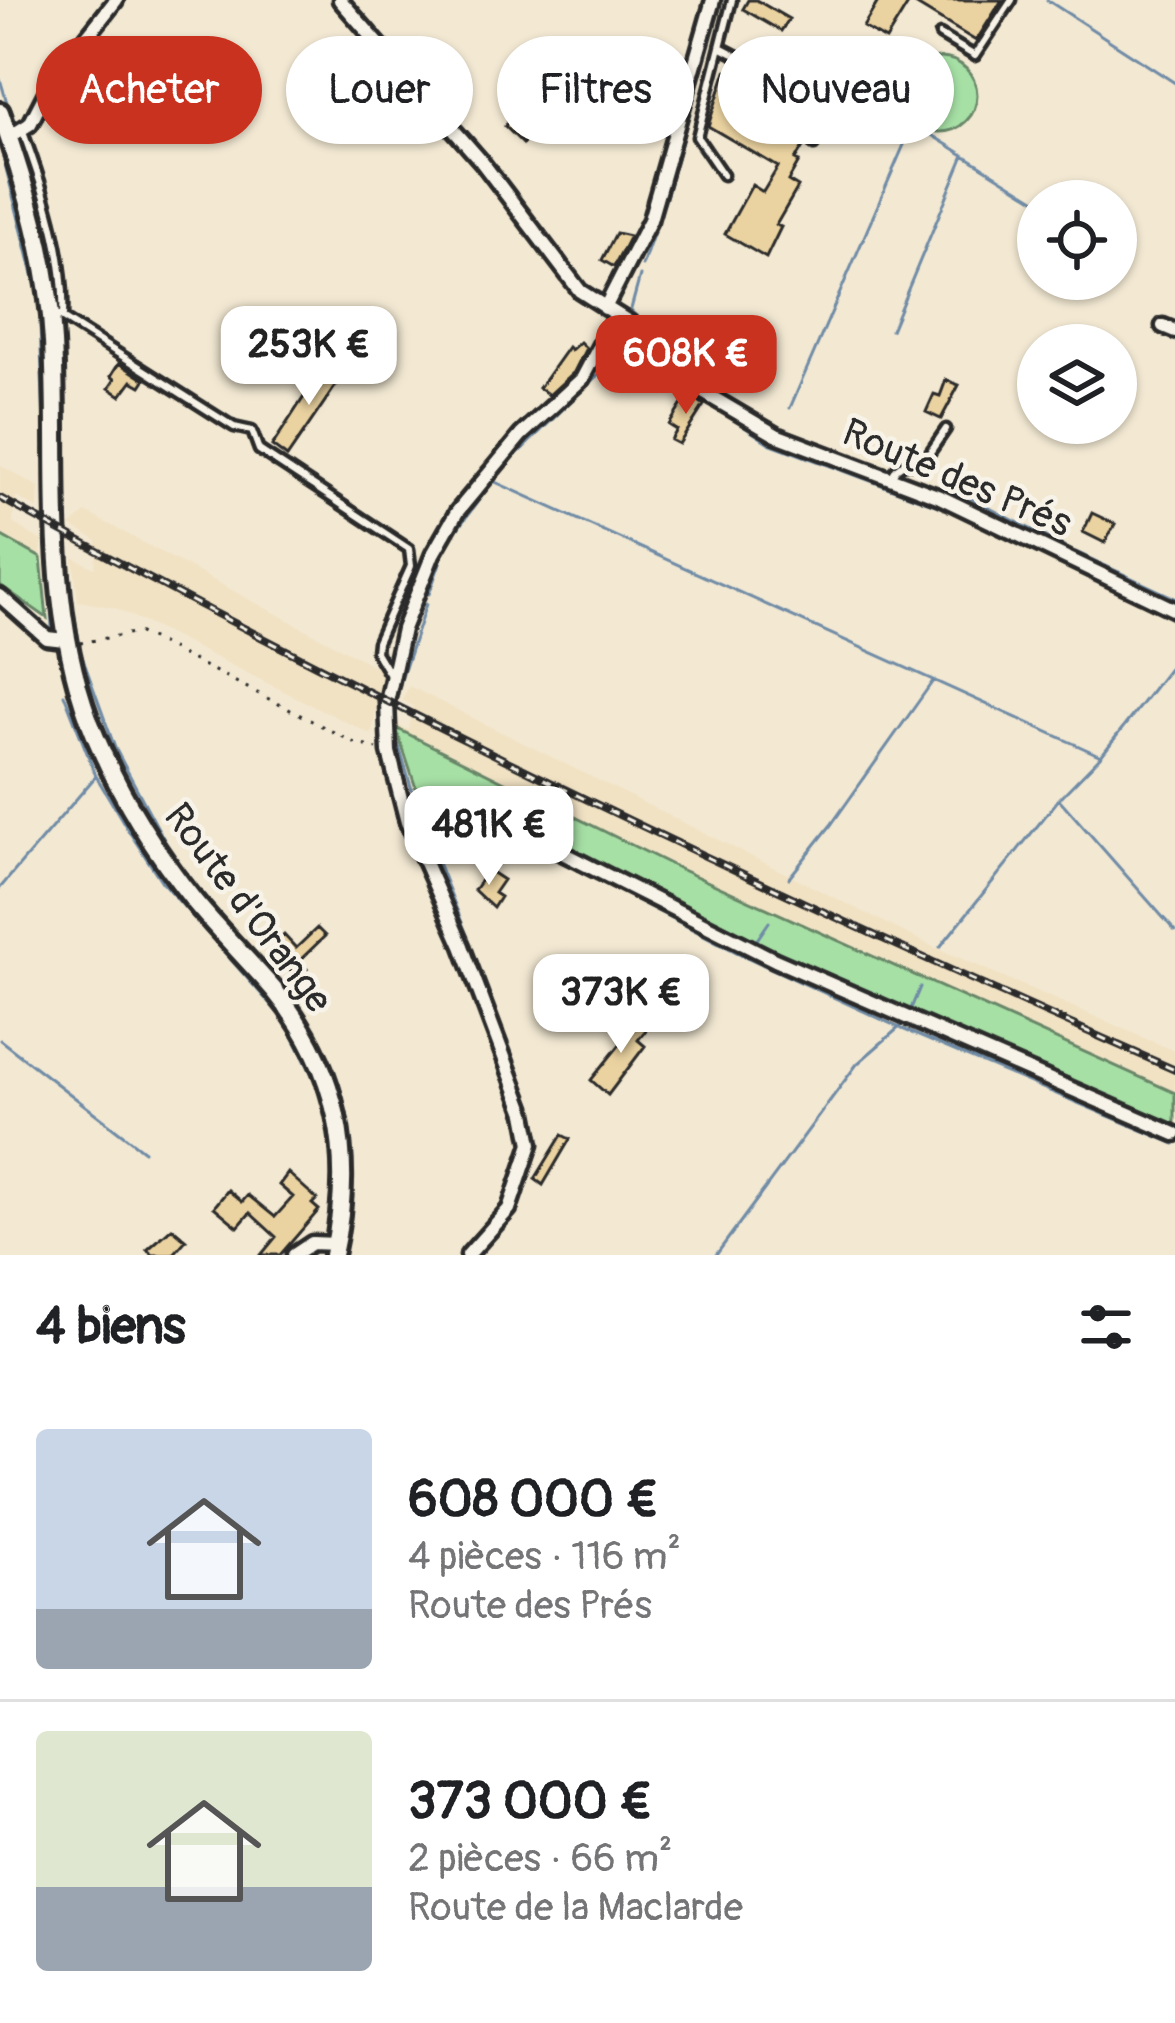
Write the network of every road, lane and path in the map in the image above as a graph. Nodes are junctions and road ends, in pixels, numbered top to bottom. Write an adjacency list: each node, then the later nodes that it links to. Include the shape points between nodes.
1 (116, 0): 10 (street)
2 (340, 0): 12 (street, Route des Prés, via 444,115 580,291)
3 (712, 0): 12 (street, via 650,220)
4 (732, 0): 7 (lane)
5 (1012, 0): 6 (lane, via 975,56)
6 (940, 35)
7 (723, 36)
8 (718, 55): 11 (lane, via 697,136)
9 (0, 112): 10 (street, Route d'Orange)
10 (15, 134): 13 (street, Route d'Orange)
11 (723, 176)
12 (610, 312): 15 (street, Route des Prés, via 703,392 776,435); 19 (street, via 582,379 521,435 457,512 420,585)
13 (56, 313): 18 (street, Route d'Orange, via 55,522); 19 (lane, via 252,431 259,450 409,549 411,566 377,642)
14 (946, 429): 15 (lane, via 922,464 908,462)
15 (891, 480): 17 (street, Route des Prés)
16 (0, 596): 18 (street, via 47,638)
17 (1175, 610)
18 (66, 644): 20 (path, via 138,632); 23 (street, Route d'Orange, via 96,738 137,819 197,905 299,1024 328,1081 343,1150)
19 (391, 677): 20 (street)
20 (389, 752): 21 (street)
21 (407, 822): 22 (street, via 450,812 493,818 775,960); 25 (street, via 498,1039 531,1144 509,1209)
22 (1175, 1134)
23 (334, 1250): 24 (street, via 312,1243)
24 (294, 1255)
25 (469, 1255)

